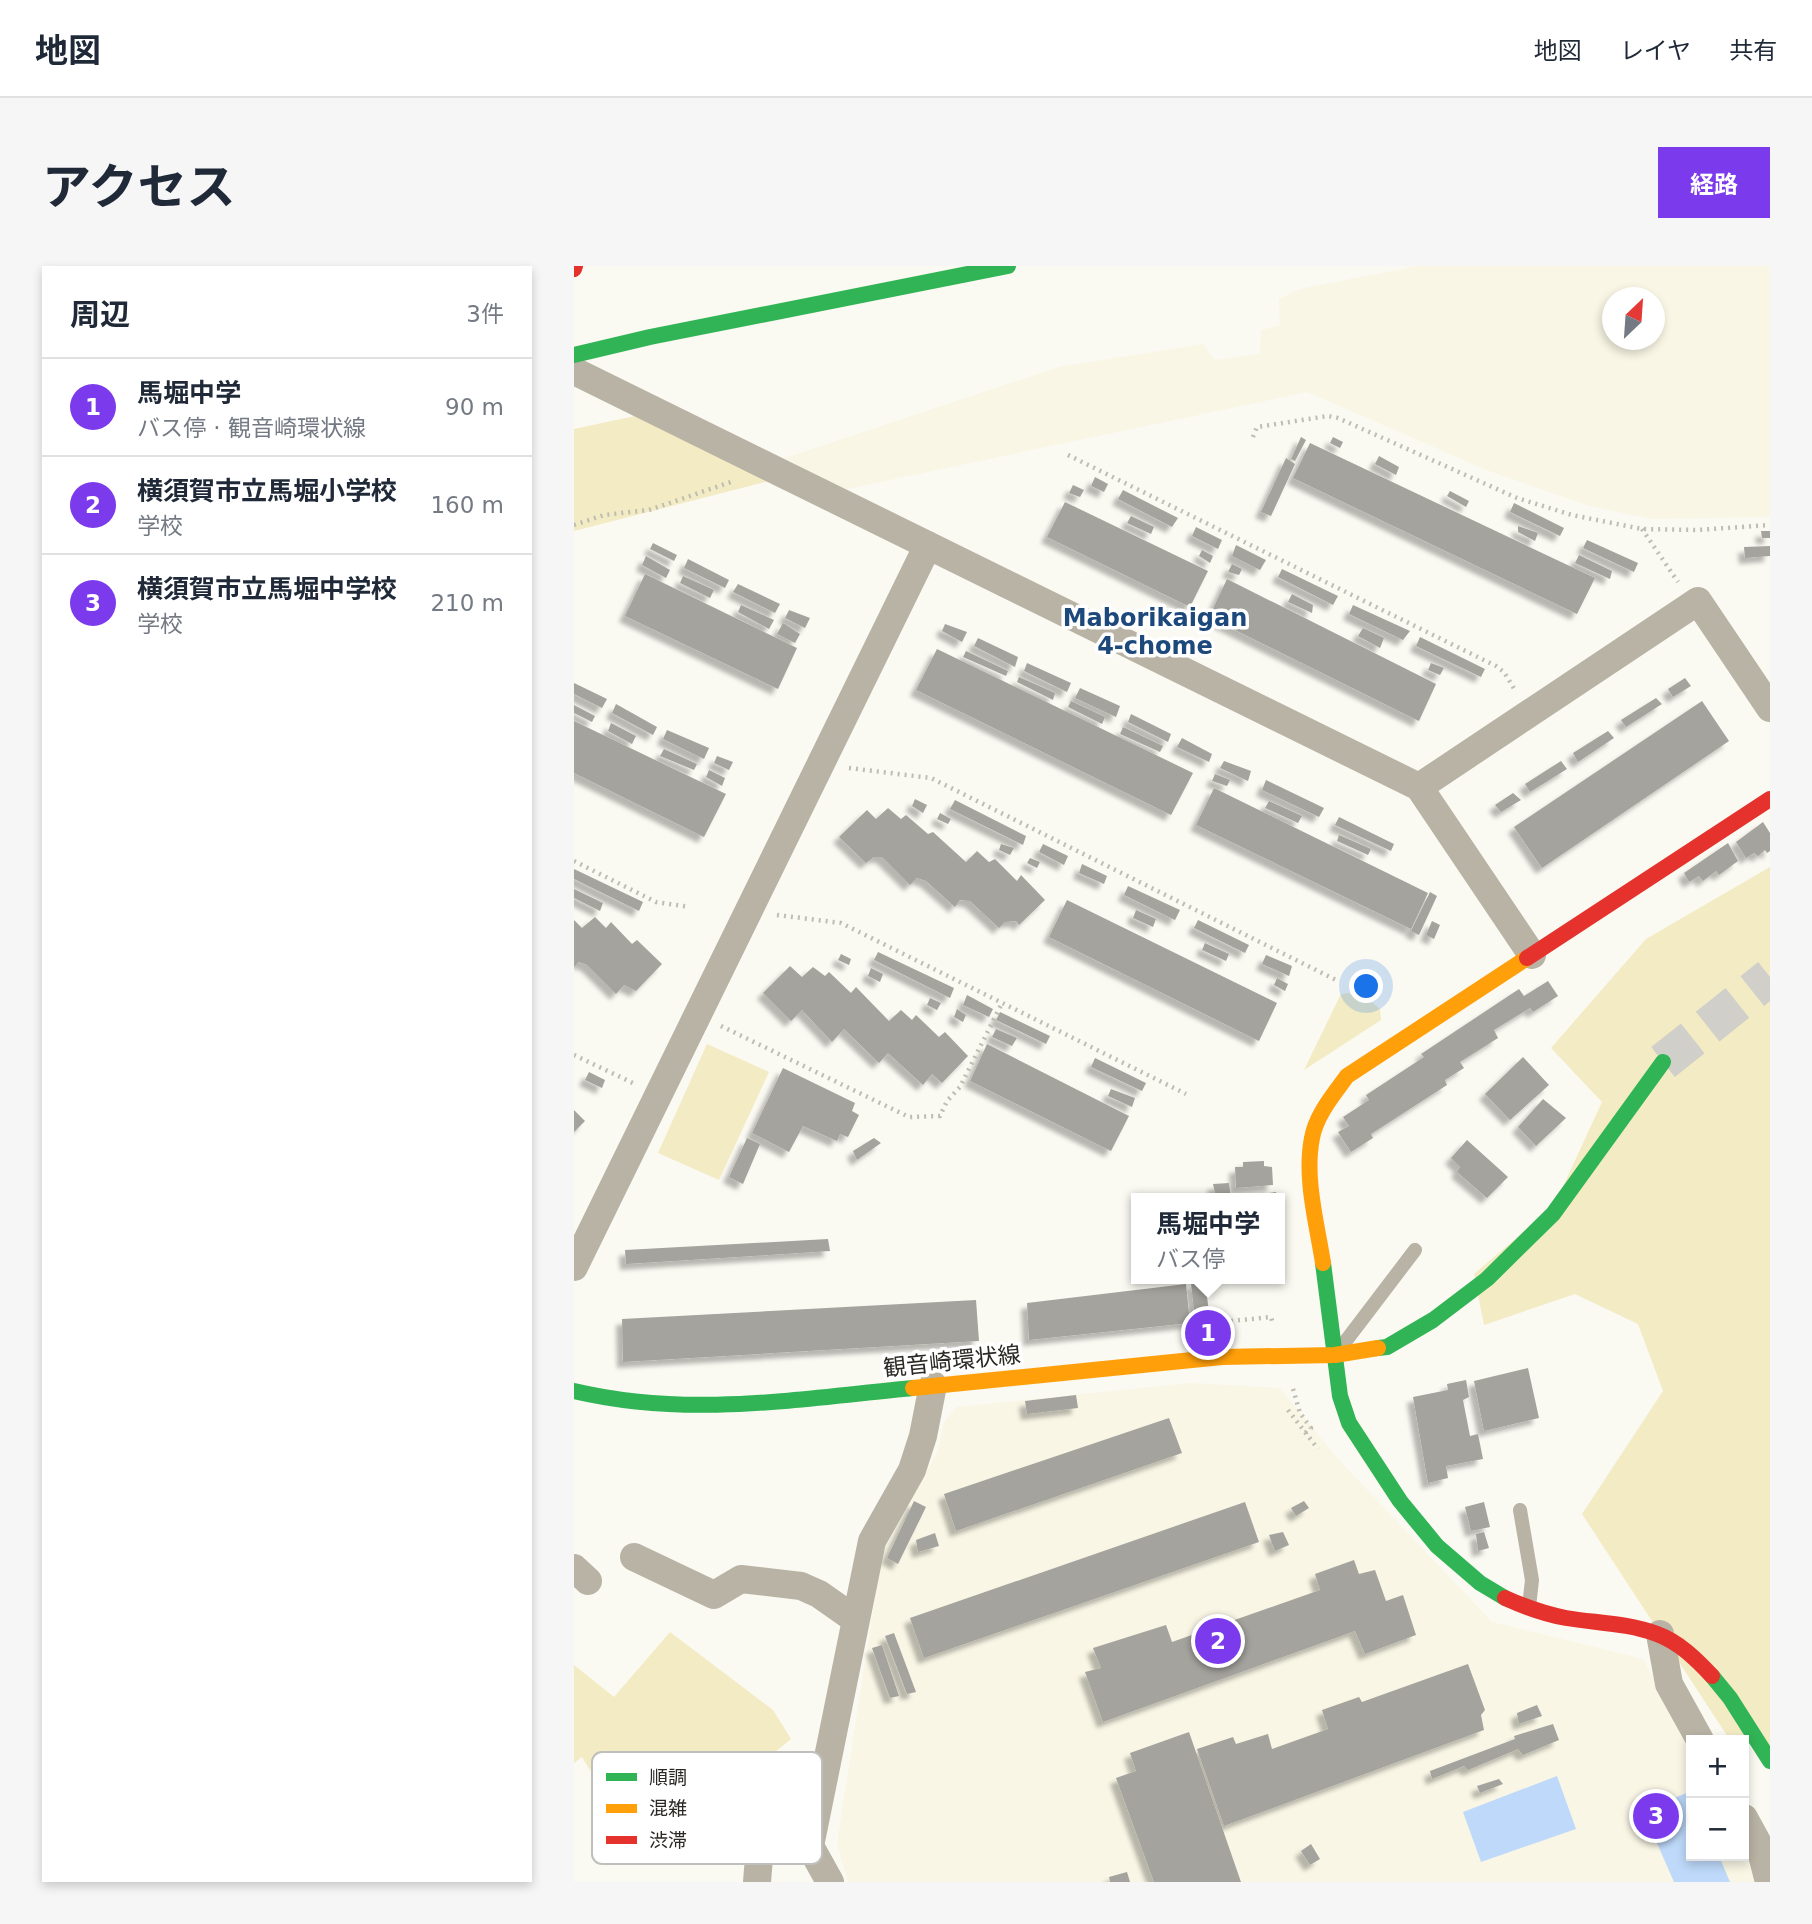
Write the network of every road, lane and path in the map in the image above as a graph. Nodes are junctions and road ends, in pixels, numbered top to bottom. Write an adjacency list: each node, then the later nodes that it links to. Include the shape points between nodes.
1 (1008, 266): 3 (main road)
2 (803, 290): 3 (main road)
3 (648, 330): 4 (main road); 5 (main road)
4 (574, 338)
5 (574, 355)
6 (574, 371): 9 (street)
7 (1253, 437): 12 (path, via 1257,427 1328,416 1517,498)
8 (1068, 455): 16 (path, via 1496,666 1510,679)
9 (772, 468): 10 (path, via 649,510 604,514); 13 (street)
10 (574, 525)
11 (1770, 525): 12 (path)
12 (1642, 529): 14 (path, via 1687,595)
13 (928, 545): 17 (street); 18 (street)
14 (1698, 601): 15 (street); 16 (street)
15 (1770, 708)
16 (1527, 715): 18 (street)
17 (821, 764): 22 (street); 24 (path, via 931,778)
18 (1419, 787): 23 (street)
19 (1770, 799): 23 (main road)
20 (574, 861): 21 (path, via 656,902)
21 (690, 907)
22 (749, 911): 25 (path, via 841,923); 26 (street)
23 (1532, 955): 35 (main road, via 1347,1076 1328,1102 1312,1136 1310,1171)
24 (1336, 980)
25 (1002, 1003): 26 (path, via 960,1087 940,1116 909,1117); 29 (path)
26 (698, 1015): 30 (street)
27 (574, 1055): 30 (path)
28 (1663, 1062): 35 (main road, 観音崎環状線, via 1553,1214 1487,1279 1433,1320 1387,1347)
29 (1186, 1094)
30 (658, 1095): 32 (street)
31 (1415, 1250): 35 (lane)
32 (574, 1267)
33 (1268, 1317): 34 (path)
34 (1218, 1323)
35 (1335, 1354): 36 (main road, 観音崎環状線, via 1222,1357); 44 (main road, via 1344,1413 1390,1488 1435,1545 1464,1572)
36 (933, 1385): 37 (main road, 観音崎環状線, via 678,1407); 45 (street, via 912,1470 872,1541)
37 (574, 1391)
38 (1288, 1410): 40 (path)
39 (1300, 1413): 40 (path, via 1311,1428)
40 (1305, 1433): 41 (path)
41 (1318, 1450)
42 (1520, 1510): 44 (lane, via 1532,1580)
43 (634, 1556): 45 (street, via 714,1595 741,1578 801,1586)
44 (1529, 1609): 46 (main road)
45 (856, 1620): 50 (street)
46 (1660, 1634): 47 (street, via 1669,1684); 48 (main road, via 1689,1651 1711,1673)
47 (1697, 1735)
48 (1764, 1742): 49 (main road)
49 (1770, 1760)
50 (822, 1787)
51 (1749, 1827): 56 (street, via 1760,1846)
52 (758, 1864): 54 (street)
53 (820, 1864): 55 (street)
54 (757, 1882)
55 (830, 1882)
56 (1769, 1882)

